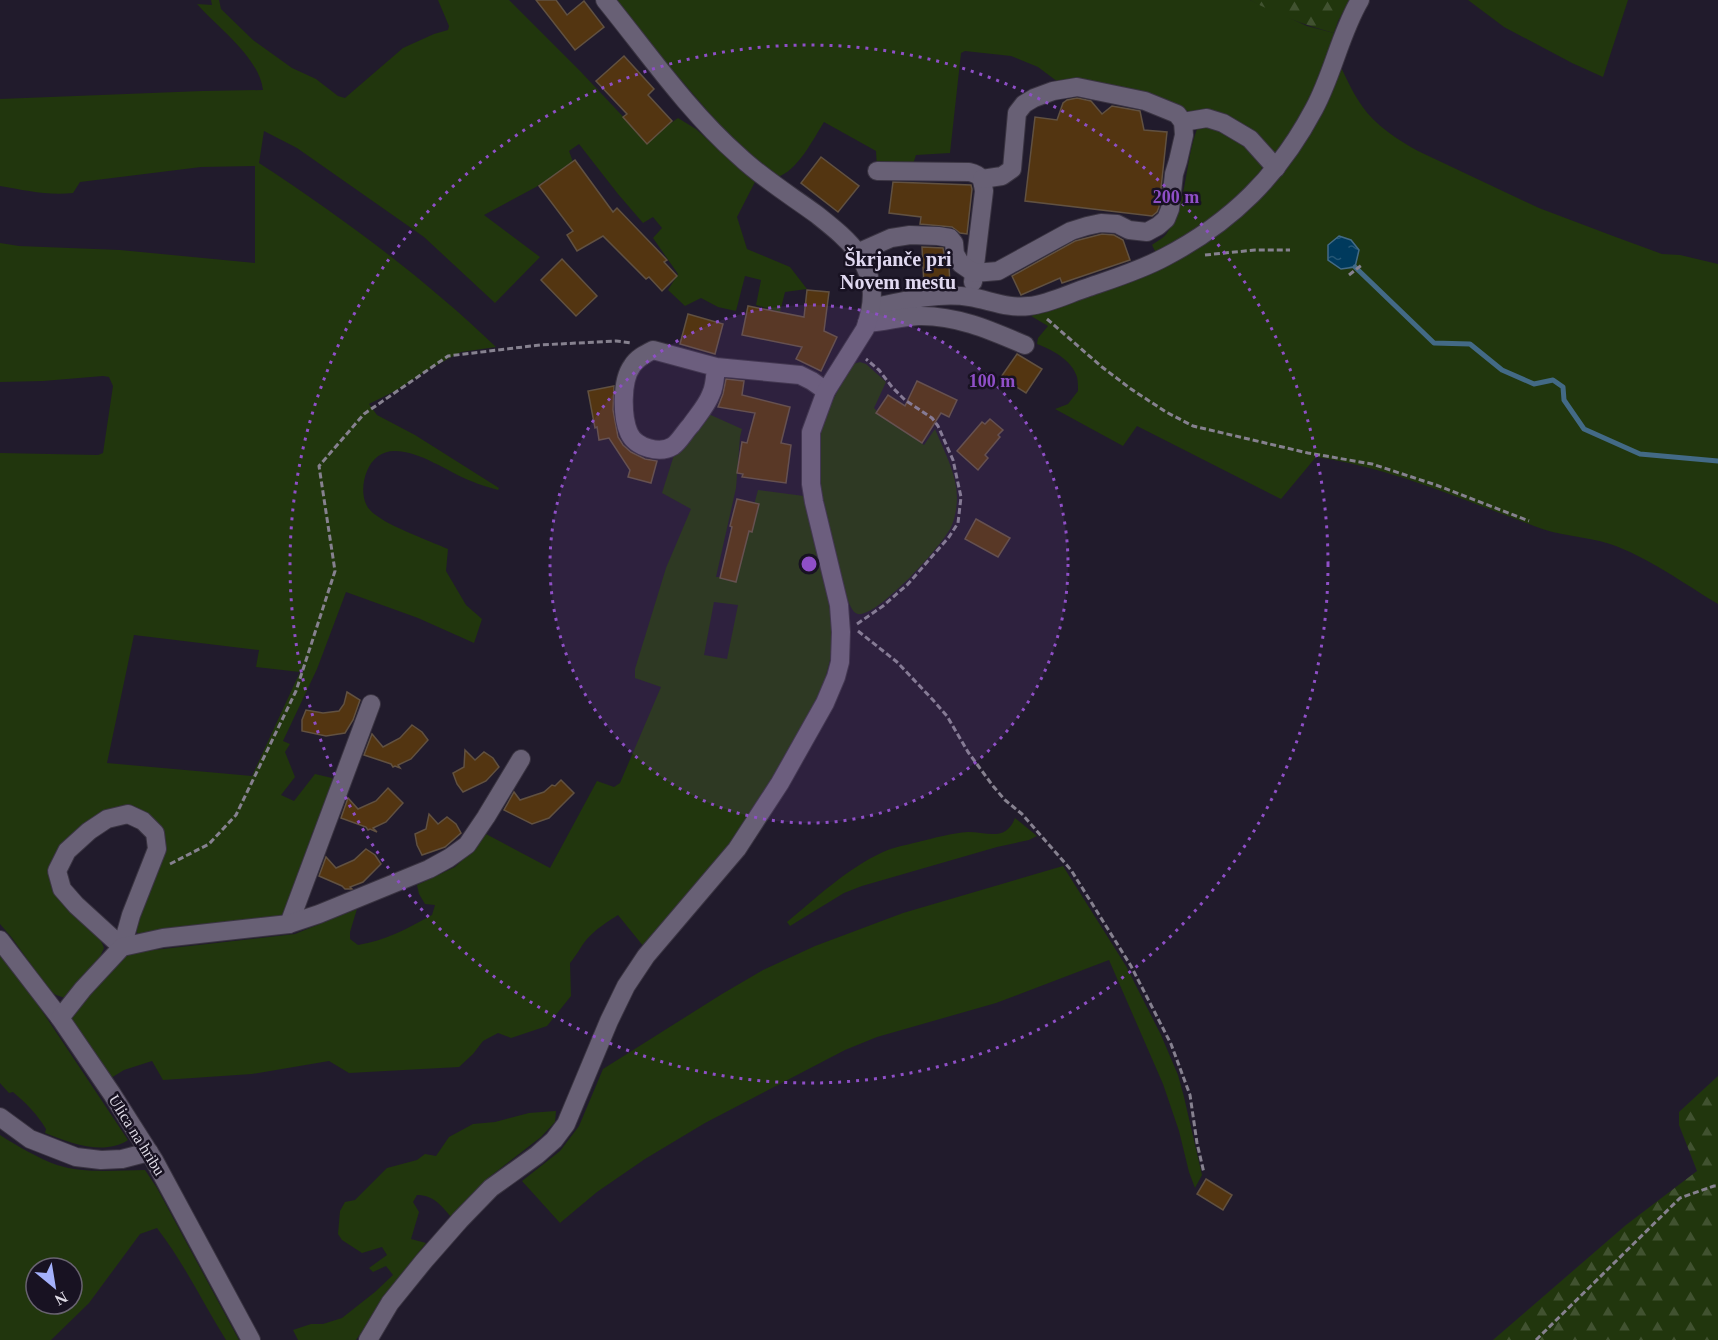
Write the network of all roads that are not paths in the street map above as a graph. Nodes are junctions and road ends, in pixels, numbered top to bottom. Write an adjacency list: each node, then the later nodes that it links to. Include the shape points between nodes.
1 (605, 0): 7 (street, via 721,139 831,226)
2 (1360, 0): 4 (street, via 1315,107)
3 (1183, 122): 4 (street, via 1207,118 1223,123 1250,139); 6 (street, via 1178,114 1145,101 1077,87 1053,91 1024,104 1017,113 1012,169 1002,176); 8 (street, via 1170,209 1158,226 1147,232 1117,224 1087,226 998,271)
4 (1276, 168): 9 (street, via 1244,203 1192,242 1136,271 1028,306 1008,306)
5 (877, 171): 6 (street, via 969,172)
6 (982, 179): 8 (street, via 984,191)
7 (857, 253): 8 (street, via 891,238 950,238 961,264); 10 (street, via 872,286)
8 (974, 273): 9 (street)
9 (971, 297): 10 (street, via 917,299)
10 (869, 316): 11 (street, via 883,322 915,316 947,318); 13 (street)
11 (1025, 345)
12 (716, 367): 12 (street, via 653,350 639,358 630,368 625,385 624,407 630,435 654,450 666,450 676,444 712,392); 13 (street, via 800,375)
13 (826, 391): 23 (street, via 811,432 810,467 814,502 839,605 841,632 840,662 825,703 737,849 646,956 627,986 566,1124 554,1140 491,1188 460,1220 390,1304)
14 (371, 704): 16 (street)
15 (521, 759): 16 (street, via 467,845 449,858)
16 (289, 924): 18 (street, via 163,938)
17 (0, 940): 19 (street, Ulica na hribu)
18 (122, 947): 18 (street, via 62,889 57,872 67,850 89,831 107,819 128,814 155,833 158,849); 19 (street)
19 (60, 1018): 21 (street, Ulica na hribu)
20 (0, 1117): 21 (street, via 30,1140 76,1156 122,1159)
21 (148, 1152): 22 (street, Ulica na hribu)
22 (251, 1340)
23 (368, 1340)

